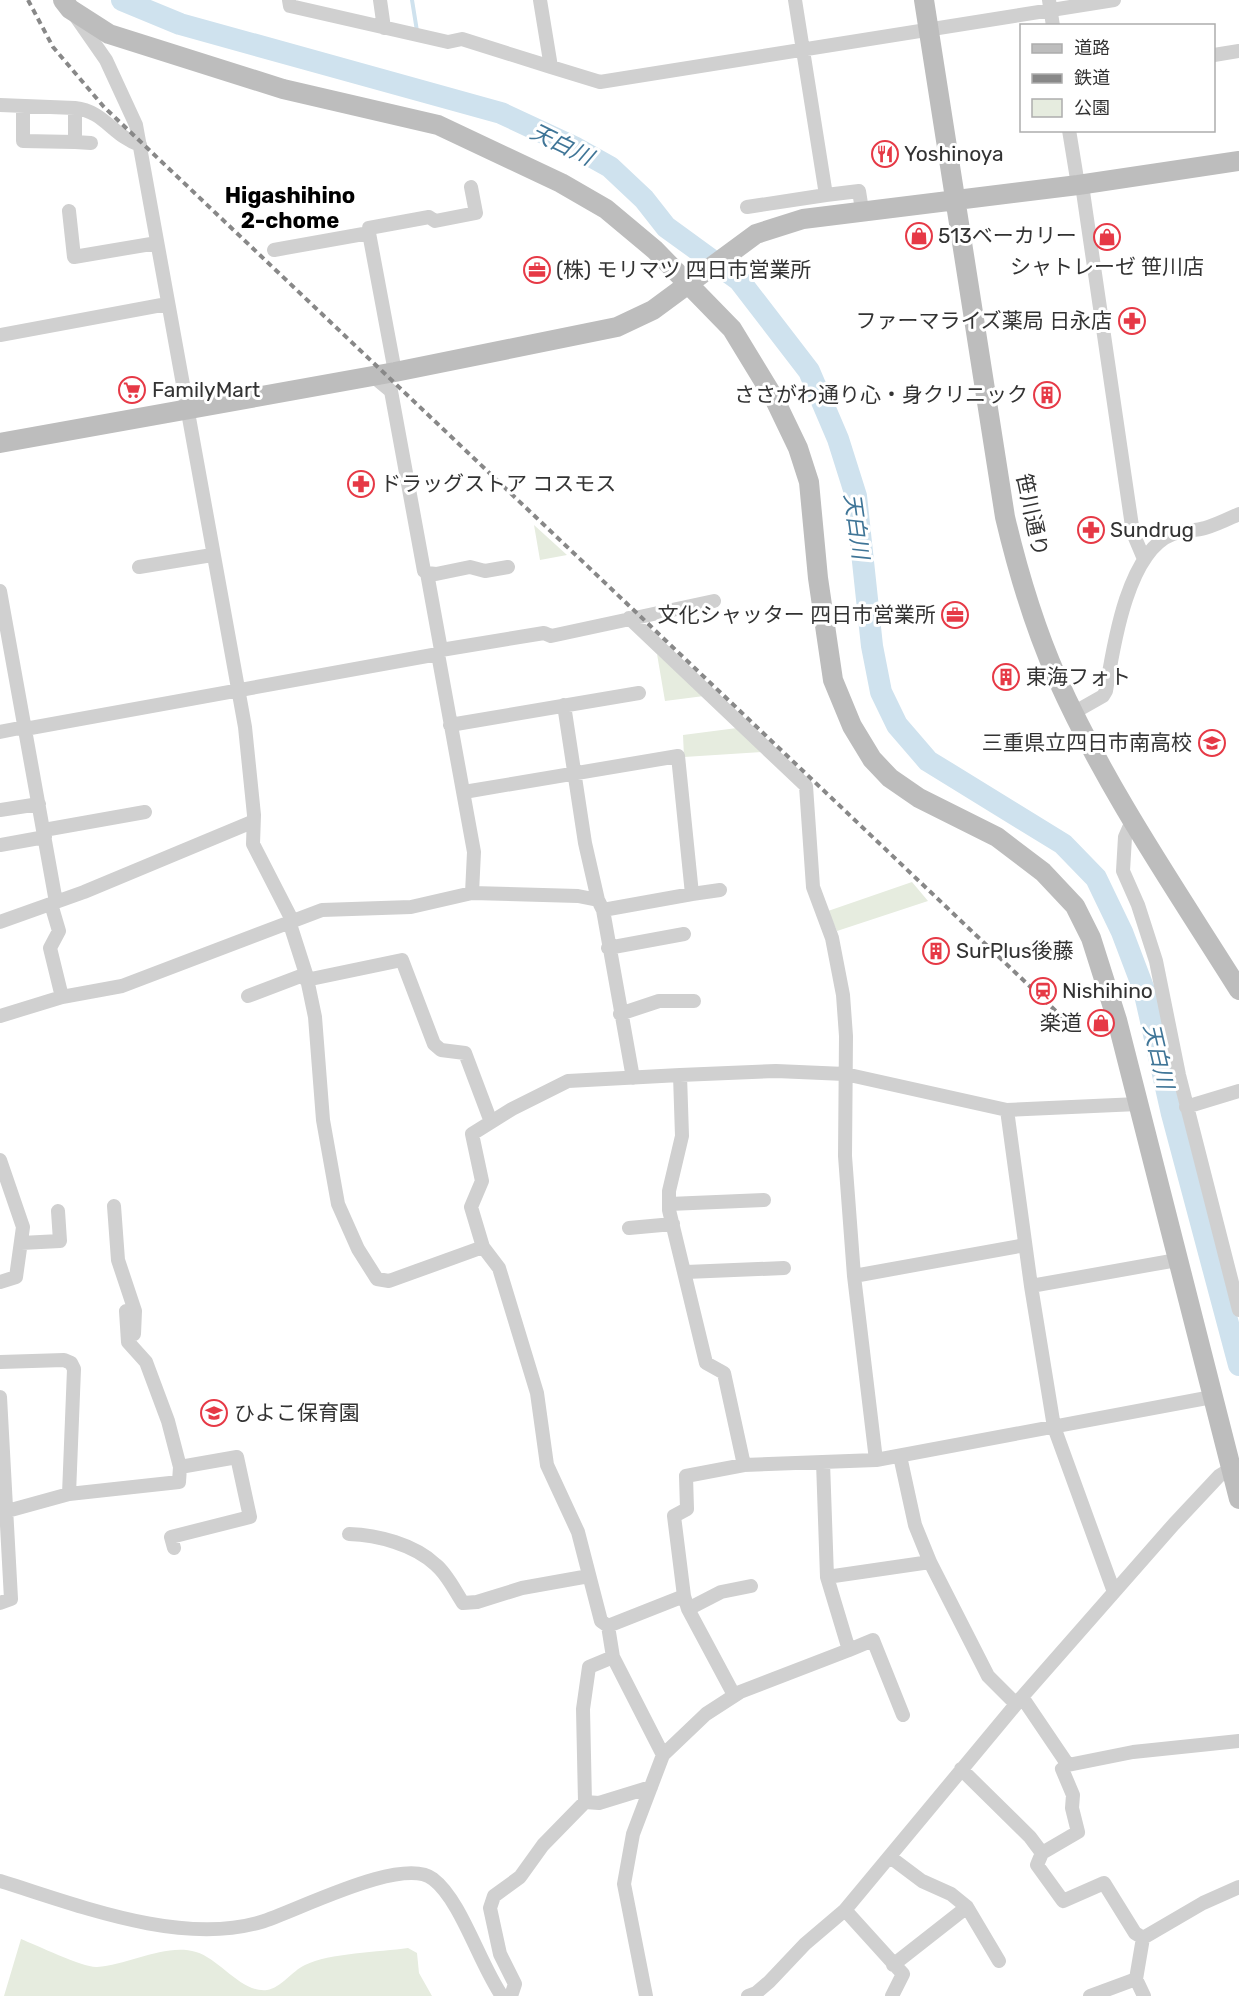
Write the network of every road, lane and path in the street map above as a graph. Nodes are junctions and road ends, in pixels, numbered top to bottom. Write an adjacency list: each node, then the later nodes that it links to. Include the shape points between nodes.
1 (289, 0): 10 (street, via 290,6)
2 (380, 0): 10 (street)
3 (540, 0): 15 (street)
4 (795, 0): 12 (street)
5 (924, 0): 11 (street, 笹川通り)
6 (1114, 0): 8 (street)
7 (67, 4): 22 (street, via 106,60 133,117); 34 (street, via 110,34 160,52 283,89 438,125 561,183 606,209)
8 (1050, 5): 9 (street); 11 (street)
9 (1053, 24)
10 (384, 28): 15 (street, via 448,42 462,39)
11 (929, 29): 12 (street); 27 (street, 笹川通り)
12 (803, 49): 15 (street, via 600,82); 26 (street)
13 (1239, 51): 14 (street)
14 (1215, 55)
15 (551, 67)
16 (0, 105): 17 (street)
17 (23, 106): 18 (street); 20 (street, via 23,141)
18 (75, 108): 20 (street); 22 (street, via 90,110 128,141)
19 (1069, 132): 24 (street)
20 (75, 142): 21 (street)
21 (91, 143)
22 (140, 145): 32 (street)
23 (1239, 161): 24 (street)
24 (1080, 185): 27 (street); 43 (street, via 1133,533)
25 (471, 188): 31 (street, via 476,213 369,228)
26 (826, 195): 28 (street); 29 (street, via 859,191)
27 (955, 199): 29 (street); 55 (street, 笹川通り, via 1005,517 1025,595)
28 (747, 207)
29 (862, 210): 34 (street, via 784,224 744,241)
30 (69, 211): 32 (street, via 75,257)
31 (369, 233): 33 (street); 37 (street)
32 (157, 243): 35 (street)
33 (274, 250)
34 (694, 279): 37 (street, via 653,310 617,327); 88 (street, via 732,329 774,398 798,448 808,482 833,680 852,726 872,759 890,778 919,798 997,837 1043,872 1075,906 1091,938)
35 (167, 304): 36 (street); 39 (street)
36 (0, 335)
37 (395, 372): 38 (street)
38 (373, 376): 39 (street); 46 (street, via 391,391)
39 (186, 410): 40 (street); 42 (street)
40 (0, 443)
41 (1239, 514): 43 (street, via 1206,528 1173,533 1154,545)
42 (212, 555): 44 (street); 52 (street)
43 (1144, 559): 55 (street, via 1119,625 1106,691)
44 (139, 567)
45 (508, 567): 46 (street)
46 (427, 573): 51 (street)
47 (0, 591): 50 (street)
48 (714, 601): 49 (street)
49 (629, 618): 51 (street, via 551,636 544,633); 84 (street, via 806,786 813,887 832,938 843,995)
50 (3, 624): 57 (street)
51 (439, 652): 52 (street); 56 (street)
52 (239, 690): 57 (street); 65 (street, via 248,746)
53 (639, 693): 54 (street)
54 (564, 705): 56 (street); 59 (street)
55 (1073, 713): 64 (street, 笹川通り)
56 (450, 725): 60 (street)
57 (25, 728): 58 (street); 61 (street)
58 (0, 732)
59 (575, 773): 60 (street); 70 (street, via 678,756); 72 (street, via 585,843)
60 (464, 792): 69 (street, via 474,852)
61 (39, 804): 62 (street); 66 (street)
62 (0, 810)
63 (145, 812): 66 (street)
64 (1132, 821): 78 (street, 笹川通り); 89 (street, via 1125,837 1124,871 1156,961)
65 (252, 822): 71 (street); 73 (street, via 253,844)
66 (45, 833): 67 (street); 71 (street)
67 (0, 845)
68 (720, 890): 70 (street)
69 (472, 893): 72 (street, via 578,896); 73 (street, via 411,907 336,908)
70 (692, 894): 72 (street)
71 (54, 903): 74 (street); 80 (street, via 58,931 50,948)
72 (601, 905): 76 (street)
73 (291, 920): 77 (street); 80 (street, via 122,986)
74 (0, 922)
75 (684, 934): 76 (street)
76 (608, 948): 82 (street)
77 (306, 977): 79 (street); 91 (street, via 402,960 434,1044 441,1050 465,1053); 106 (street, via 315,1017 323,1120 338,1204 358,1249 377,1279)
78 (1239, 990)
79 (248, 996)
80 (62, 997): 83 (street)
81 (694, 1001): 82 (street, via 659,1001)
82 (620, 1014): 86 (street)
83 (0, 1016)
84 (845, 1074): 85 (street, via 808,1071); 90 (street); 105 (street, via 844,1156)
85 (680, 1075): 86 (street); 94 (street, via 682,1136)
86 (633, 1078): 91 (street, via 568,1081)
87 (1239, 1091): 89 (street)
88 (1138, 1104): 90 (street); 102 (street)
89 (1186, 1107): 110 (street)
90 (1007, 1110): 100 (street)
91 (491, 1122): 101 (street, via 472,1134 482,1181 471,1207)
92 (0, 1160): 99 (street, via 23,1227)
93 (765, 1200): 94 (street)
94 (669, 1204): 97 (street)
95 (114, 1206): 112 (street, via 118,1260 135,1311)
96 (58, 1211): 99 (street, via 60,1241)
97 (673, 1224): 98 (street); 104 (street)
98 (629, 1228)
99 (21, 1243): 107 (street, via 16,1277)
100 (1025, 1245): 105 (street); 108 (street)
101 (483, 1247): 106 (street); 130 (street, via 500,1268 533,1376 547,1465 578,1532)
102 (1177, 1260): 108 (street); 115 (street)
103 (784, 1268): 104 (street)
104 (686, 1272): 120 (street, via 706,1363 724,1373)
105 (854, 1275): 118 (street)
106 (389, 1281): 109 (street)
107 (0, 1282)
108 (1031, 1286): 116 (street)
109 (381, 1294)
110 (1239, 1310)
111 (126, 1311): 112 (street, via 126,1337)
112 (134, 1348): 122 (street, via 146,1362)
113 (0, 1362): 123 (street, via 71,1363 74,1370)
114 (0, 1397): 125 (street)
115 (1212, 1397): 116 (street); 121 (street)
116 (1054, 1426): 117 (street); 133 (street)
117 (900, 1456): 118 (street); 128 (street, via 915,1525)
118 (876, 1460): 119 (street)
119 (823, 1462): 120 (street); 131 (street)
120 (744, 1465): 135 (street, via 686,1476 687,1509 674,1516)
121 (1235, 1465): 124 (street); 133 (street, via 1174,1524)
122 (180, 1467): 123 (street, via 179,1482); 127 (street, via 237,1457 250,1517 171,1537)
123 (69, 1494): 125 (street)
124 (1239, 1499)
125 (3, 1513): 129 (street)
126 (349, 1534): 130 (street, via 375,1535 421,1555 437,1565 463,1603)
127 (174, 1548)
128 (930, 1562): 131 (street); 140 (street, via 988,1676)
129 (5, 1572): 134 (street, via 11,1599)
130 (589, 1576): 136 (street, via 601,1621)
131 (827, 1578): 137 (street)
132 (750, 1586): 135 (street)
133 (1114, 1592): 140 (street)
134 (0, 1603)
135 (686, 1603): 136 (street); 139 (street)
136 (608, 1626): 138 (street)
137 (849, 1650): 139 (street); 141 (street, via 873,1640)
138 (613, 1657): 143 (street); 147 (street, via 589,1667 582,1709)
139 (734, 1695): 143 (street, via 706,1714)
140 (1019, 1701): 144 (street); 145 (street)
141 (903, 1715)
142 (1239, 1741): 144 (street, via 1133,1752)
143 (663, 1755): 146 (street)
144 (1068, 1765): 148 (street, via 1062,1769 1073,1795 1078,1832)
145 (961, 1769): 148 (street); 149 (street)
146 (651, 1787): 147 (street, via 599,1803); 160 (street, via 633,1834 624,1884)
147 (585, 1802): 159 (street, via 543,1845 520,1877 494,1896 490,1908 500,1954 515,1984)
148 (1042, 1853): 154 (street, via 1037,1865 1063,1901 1104,1883 1135,1933)
149 (890, 1857): 152 (street); 153 (street)
150 (0, 1881): 158 (street, via 135,1921 224,1930 261,1922 392,1874 416,1873 432,1878 446,1893)
151 (1239, 1887): 154 (street)
152 (967, 1907): 155 (street); 156 (street)
153 (844, 1910): 156 (street); 161 (street, via 769,1982)
154 (1143, 1938): 157 (street)
155 (999, 1961)
156 (893, 1965): 162 (street, via 903,1974)
157 (1136, 1979): 163 (street); 164 (street)
158 (502, 1996)
159 (511, 1996)
160 (646, 1996)
161 (748, 1996)
162 (892, 1996)
163 (1090, 1996)
164 (1143, 1996)

